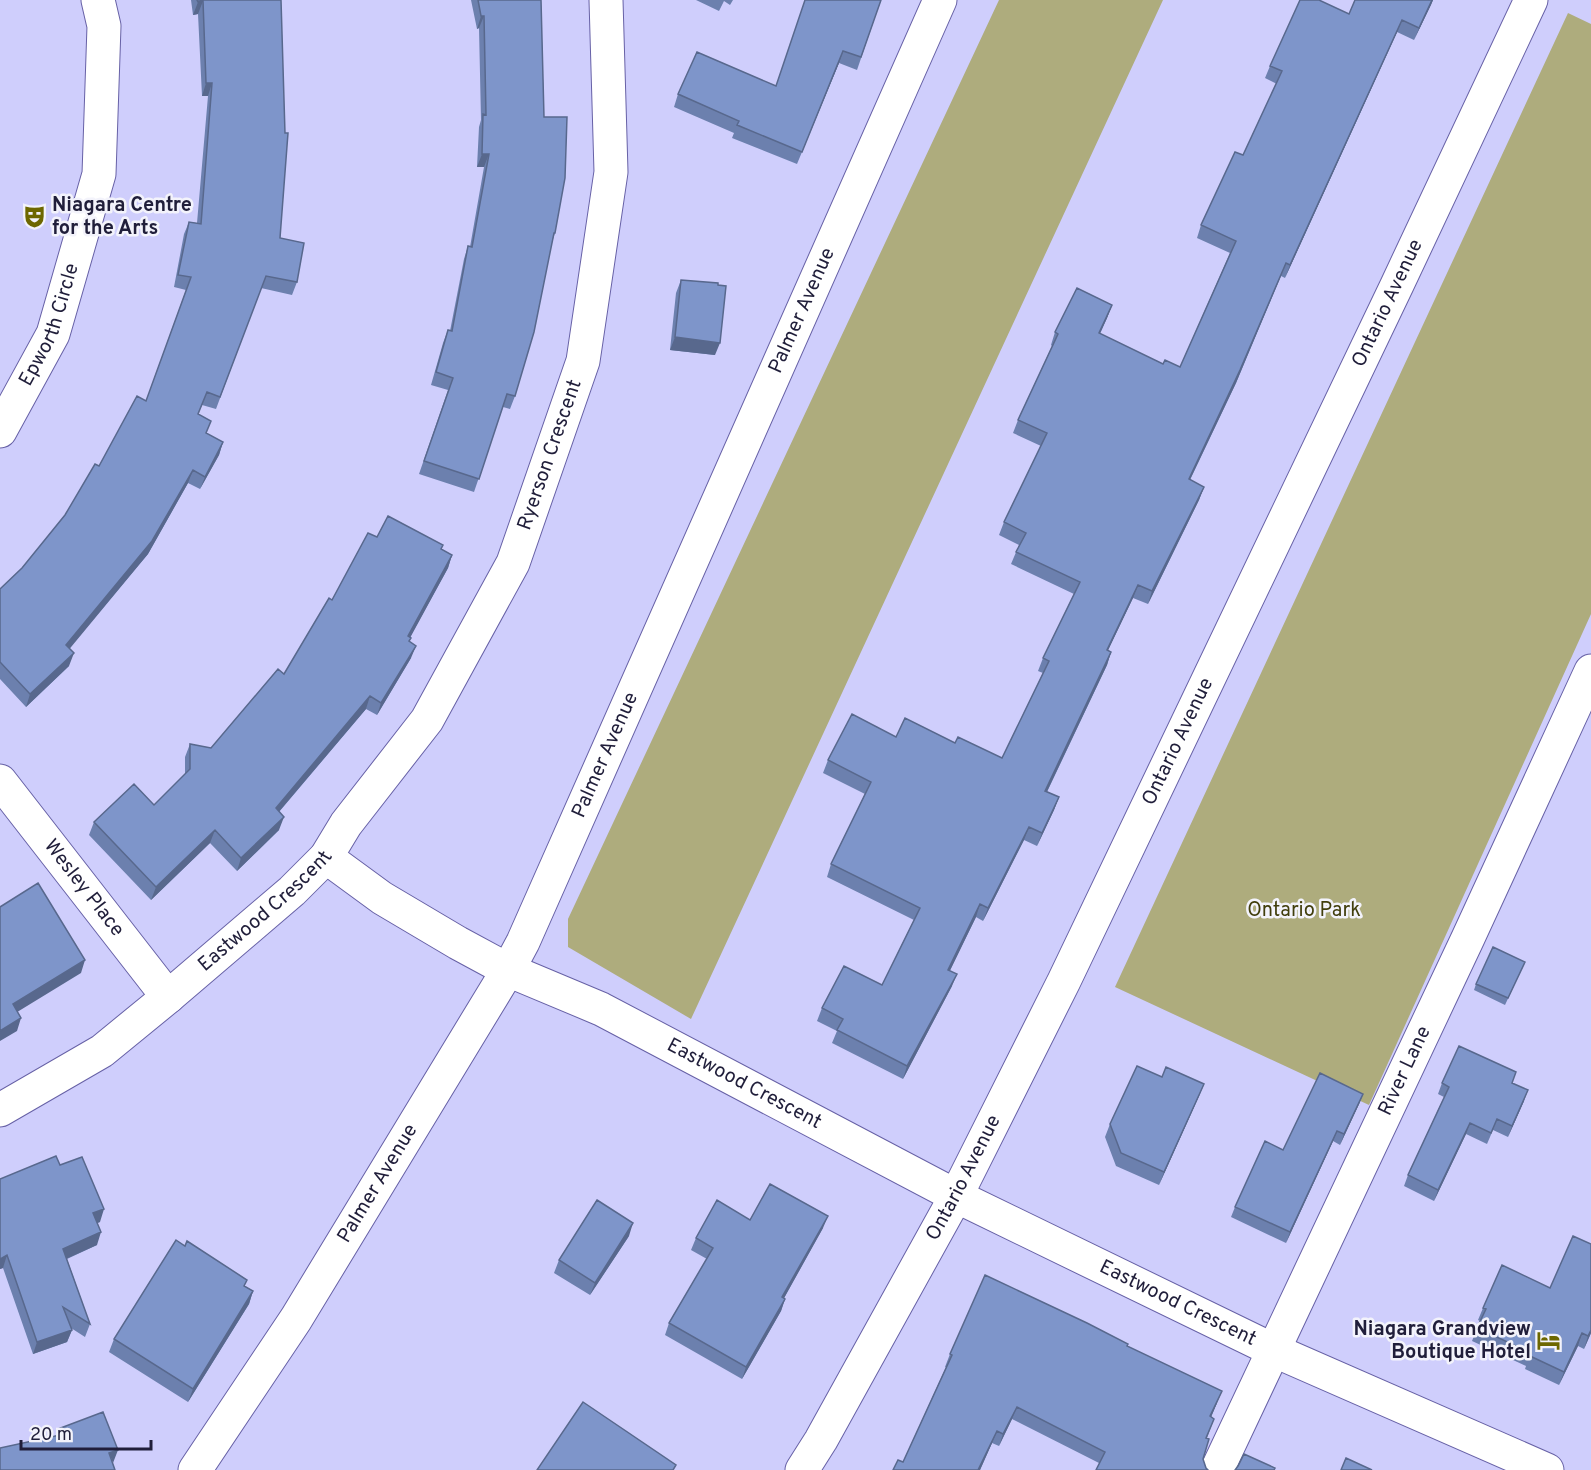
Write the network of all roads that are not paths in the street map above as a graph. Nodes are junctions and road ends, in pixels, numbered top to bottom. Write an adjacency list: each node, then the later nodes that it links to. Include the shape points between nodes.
1 (98, 0): 5 (street, Epworth Circle, via 104,26 99,174 52,334)
2 (606, 0): 8 (street, Ryerson Crescent, via 611,172 583,361 513,563 428,720 346,824)
3 (940, 0): 9 (street, Palmer Avenue)
4 (1531, 0): 12 (street, Ontario Avenue, via 1069,970)
5 (0, 431)
6 (1591, 671): 13 (street, River Lane)
7 (0, 781): 10 (street, Wesley Place)
8 (326, 857): 9 (street, Eastwood Crescent, via 382,898); 10 (street, Eastwood Crescent)
9 (508, 970): 12 (street, Eastwood Crescent, via 600,1009); 14 (street, Palmer Avenue, via 296,1319)
10 (168, 997): 11 (street, Eastwood Crescent, via 102,1051)
11 (0, 1110)
12 (956, 1196): 13 (street, Eastwood Crescent); 15 (street, Ontario Avenue)
13 (1274, 1350): 16 (street, River Lane); 17 (street, Eastwood Crescent)
14 (195, 1470)
15 (802, 1470)
16 (1217, 1470)
17 (1547, 1470)

